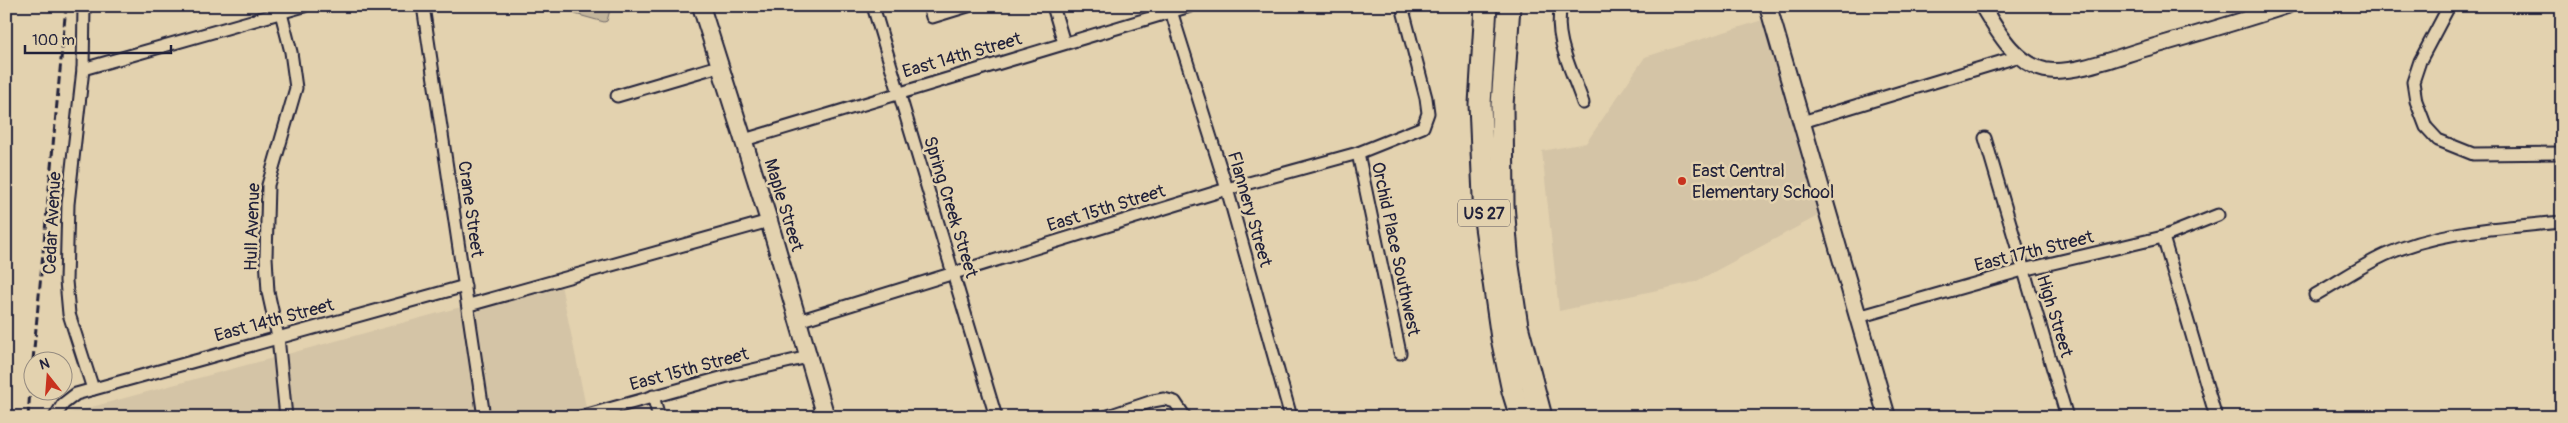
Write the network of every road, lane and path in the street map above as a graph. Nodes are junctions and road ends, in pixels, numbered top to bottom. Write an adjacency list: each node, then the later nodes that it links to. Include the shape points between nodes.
1 (84, 6): 26 (street, Cedar Avenue)
2 (304, 6): 20 (street)
3 (423, 6): 43 (street, Crane Street)
4 (701, 6): 25 (main road, Maple Street)
5 (873, 6): 27 (street, Spring Creek Street)
6 (929, 6): 7 (street, via 932,17)
7 (968, 6)
8 (1053, 6): 22 (street)
9 (1190, 6): 21 (street, East 14th Street)
10 (1402, 6): 34 (street, East 15th Street, via 1428,113 1423,127)
11 (1474, 6): 30 (highway)
12 (1486, 6): 30 (highway, US 27)
13 (1508, 6): 24 (highway, US 27)
14 (1520, 6): 24 (highway)
15 (1561, 6): 29 (street, via 1558,30)
16 (1768, 6): 31 (main road)
17 (1982, 6): 23 (street)
18 (2287, 6): 23 (street, via 2061,71 2044,70)
19 (2447, 6): 35 (street, via 2413,82 2426,127 2438,140 2473,154)
20 (281, 12): 26 (street); 48 (street, Hull Avenue, via 292,52 296,88 277,148 266,204 268,292)
21 (1171, 12): 22 (street, East 14th Street); 36 (street, Flannery Street)
22 (1064, 43): 27 (street, East 14th Street)
23 (2020, 56): 31 (street)
24 (1506, 58): 64 (highway, US 27, via 1502,105 1508,266 1517,326)
25 (719, 66): 28 (street); 33 (main road, Maple Street)
26 (83, 69): 51 (street, Cedar Avenue, via 68,204 66,281 69,314)
27 (899, 92): 33 (street, East 14th Street); 42 (street, Spring Creek Street)
28 (617, 96)
29 (1583, 103)
30 (1480, 104): 63 (highway, US 27, via 1484,220 1502,338)
31 (1802, 122): 46 (main road)
32 (1985, 138): 41 (street, High Street)
33 (744, 140): 38 (main road, Maple Street)
34 (1358, 153): 36 (street, East 15th Street); 49 (street, Orchid Place Southwest)
35 (2562, 153)
36 (1228, 189): 42 (street, East 15th Street); 62 (street, Flannery Street)
37 (2218, 215): 40 (street, East 17th Street)
38 (769, 221): 45 (street); 47 (main road, Maple Street)
39 (2562, 222): 44 (street, via 2454,233 2416,243 2384,255)
40 (2163, 237): 41 (street, East 17th Street); 67 (street)
41 (2023, 270): 46 (street, East 17th Street); 66 (street, High Street)
42 (952, 273): 47 (street, East 15th Street); 59 (street, Spring Creek Street)
43 (465, 286): 45 (street, Crane Street); 48 (street, East 14th Street)
44 (2315, 295)
45 (469, 305): 55 (street, Crane Street)
46 (1858, 317): 65 (main road)
47 (798, 320): 50 (main road, Maple Street)
48 (278, 337): 51 (street, East 14th Street); 54 (street, Hull Avenue)
49 (1400, 353)
50 (808, 357): 52 (street, East 15th Street); 58 (main road, Maple Street)
51 (93, 389): 53 (street, via 70,397)
52 (653, 396): 56 (street, East 15th Street); 57 (street)
53 (55, 417)
54 (286, 417)
55 (484, 417)
56 (580, 417)
57 (658, 417)
58 (826, 417)
59 (996, 417)
60 (1105, 417): 61 (street, via 1164,399 1175,402)
61 (1185, 417)
62 (1291, 417)
63 (1521, 417)
64 (1541, 417)
65 (1887, 417)
66 (2067, 417)
67 (2216, 417)

